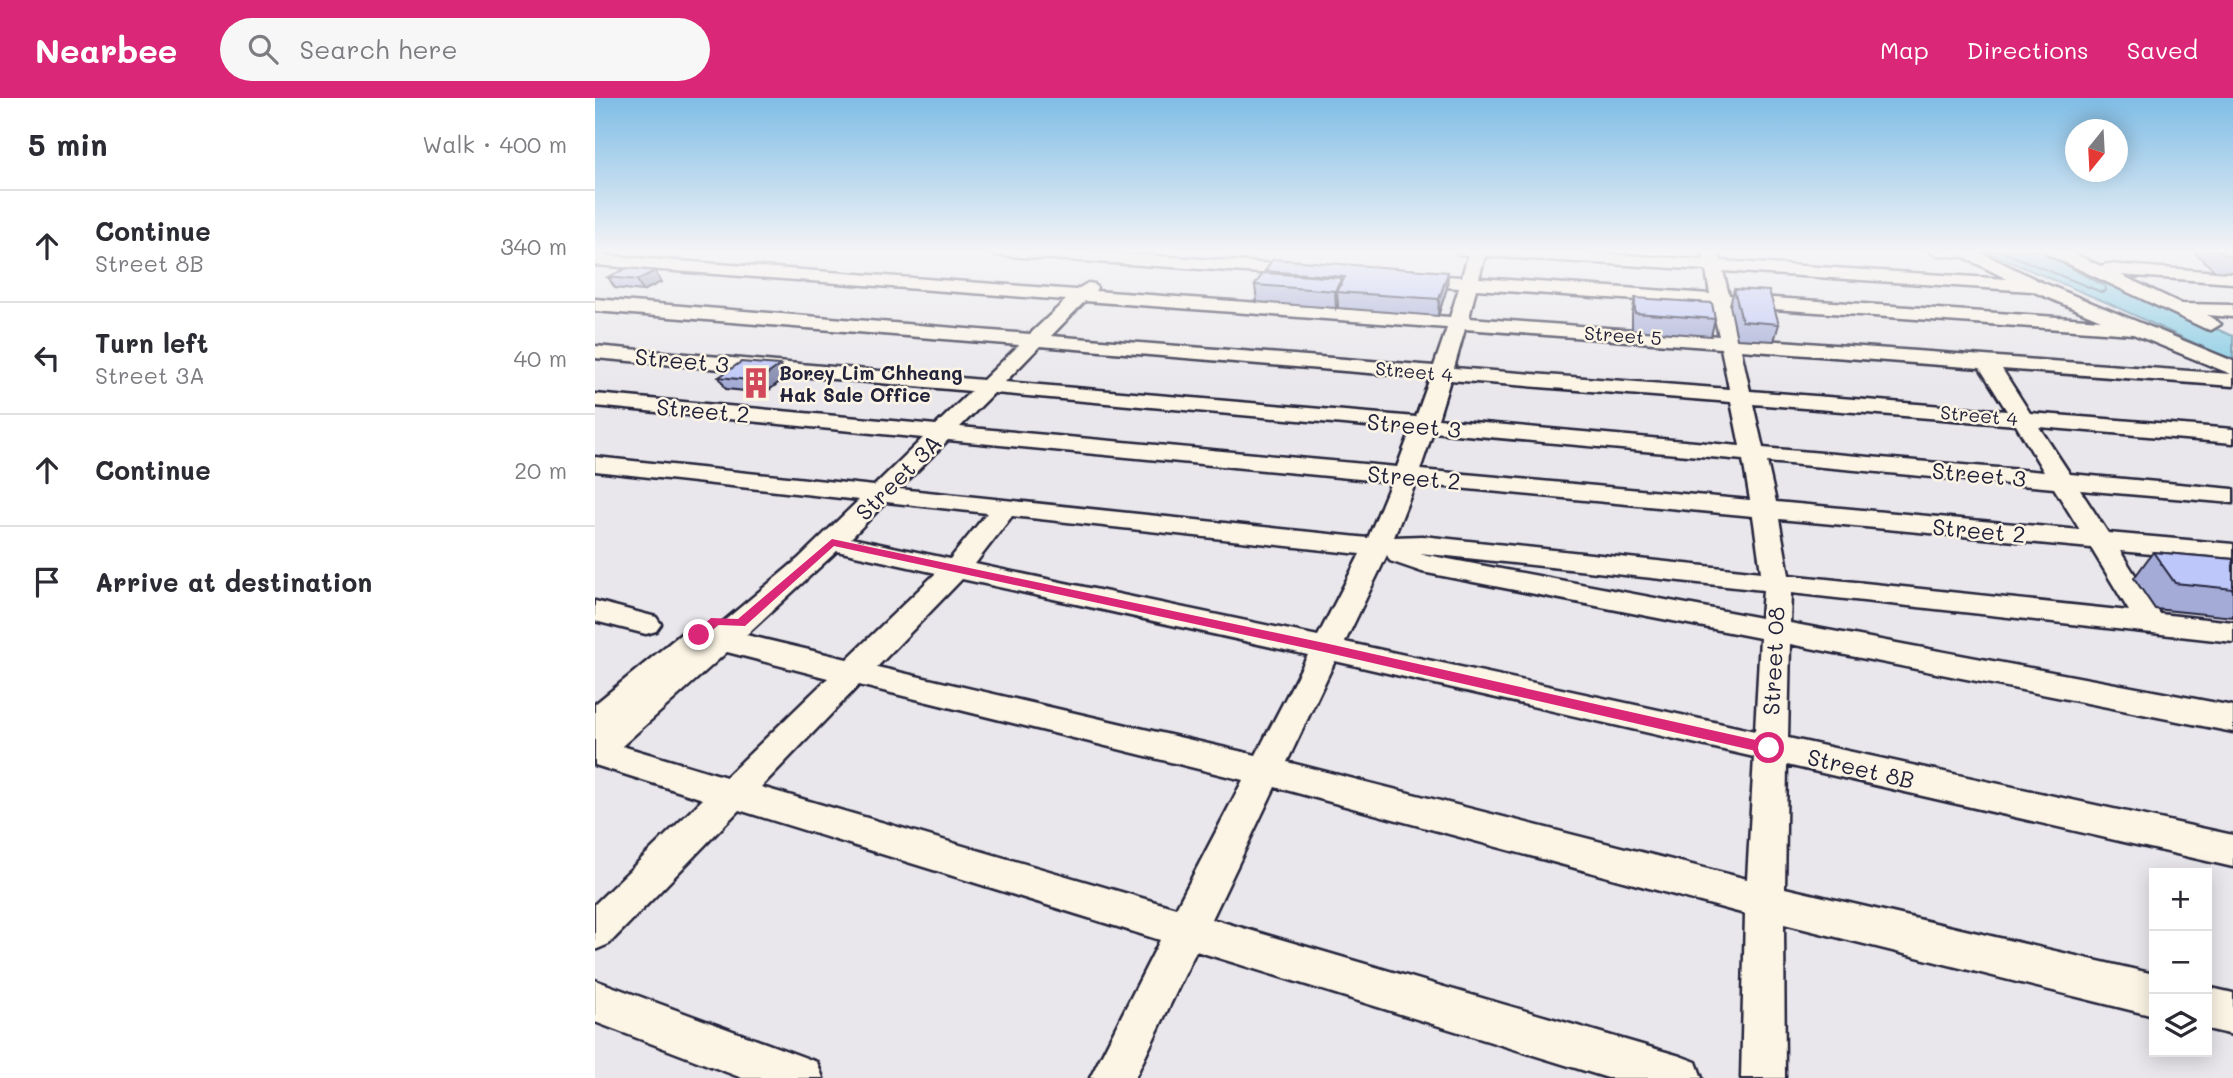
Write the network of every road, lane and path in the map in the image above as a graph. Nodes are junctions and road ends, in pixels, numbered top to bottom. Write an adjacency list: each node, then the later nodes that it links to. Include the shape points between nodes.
1 (1071, 296): 15 (street, Street 3A)
2 (1082, 296): 12 (street, Street 5)
3 (1465, 296): 12 (street)
4 (1669, 296): 8 (street)
5 (1719, 296): 8 (street, Street 08)
6 (2058, 296): 14 (street)
7 (2149, 296): 10 (street)
8 (1720, 299): 14 (street); 16 (street, Street 08)
9 (595, 305): 15 (street, Street 4)
10 (2173, 307): 11 (street); 13 (street)
11 (2233, 312)
12 (1457, 323): 16 (street, Street 5); 20 (street)
13 (2211, 324)
14 (2133, 328): 19 (street)
15 (1026, 340): 20 (street, Street 4); 22 (street, Street 3A)
16 (1729, 343): 18 (street, Street 5); 23 (street, Street 08)
17 (595, 352): 22 (street, Street 3)
18 (1987, 362): 21 (street, Street 5); 25 (street)
19 (2233, 368)
20 (1443, 373): 23 (street, Street 4); 26 (street)
21 (2233, 380)
22 (978, 387): 26 (street, Street 3); 27 (street, Street 3A)
23 (1741, 397): 25 (street, Street 4); 29 (street, Street 08)
24 (595, 400): 27 (street, Street 2)
25 (2024, 419): 28 (street, Street 4); 32 (street)
26 (1425, 426): 29 (street, Street 3); 31 (street)
27 (933, 432): 31 (street, Street 2); 33 (street, Street 3A)
28 (2233, 436)
29 (1753, 454): 32 (street, Street 3); 36 (street, Street 08)
30 (595, 464): 33 (street)
31 (1408, 476): 36 (street, Street 2); 39 (street)
32 (2062, 481): 34 (street, Street 3); 37 (street)
33 (871, 493): 35 (street); 38 (street, Street 3A); 41 (street, Street 3A)
34 (2233, 496)
35 (1007, 506): 39 (street); 42 (street)
36 (1765, 510): 37 (street, Street 2); 43 (street, Street 08)
37 (2100, 541): 40 (street, Street 2); 46 (street)
38 (832, 542): 41 (street, Street 3A); 42 (street, Street 8B)
39 (1377, 547): 43 (street, via 1422,544); 48 (street, via 1422,563); 50 (street)
40 (2233, 553)
41 (797, 563): 47 (street, Street 3A)
42 (958, 567): 50 (street, Street 8B); 51 (street)
43 (1777, 583): 46 (street); 48 (street, Street 08)
44 (595, 611): 45 (street)
45 (646, 624)
46 (2152, 624): 49 (street)
47 (726, 628): 51 (street); 53 (street, Street 3A)
48 (1775, 629): 52 (street); 54 (street, Street 08)
49 (2233, 632)
50 (1329, 649): 54 (street, Street 8B); 55 (street)
51 (854, 673): 55 (street); 56 (street)
52 (2233, 719)
53 (599, 738): 56 (street)
54 (1769, 748): 57 (street, Street 8B); 58 (street, Street 08)
55 (1266, 771): 58 (street); 59 (street)
56 (732, 794): 59 (street); 60 (street)
57 (2233, 851)
58 (1765, 901): 61 (street); 68 (street, Street 08)
59 (1184, 930): 66 (street); 67 (street)
60 (595, 931)
61 (2150, 994)
62 (595, 1001): 65 (street)
63 (2212, 1009): 64 (street)
64 (2233, 1014)
65 (801, 1078)
66 (1112, 1078)
67 (1680, 1078)
68 (1763, 1078)

